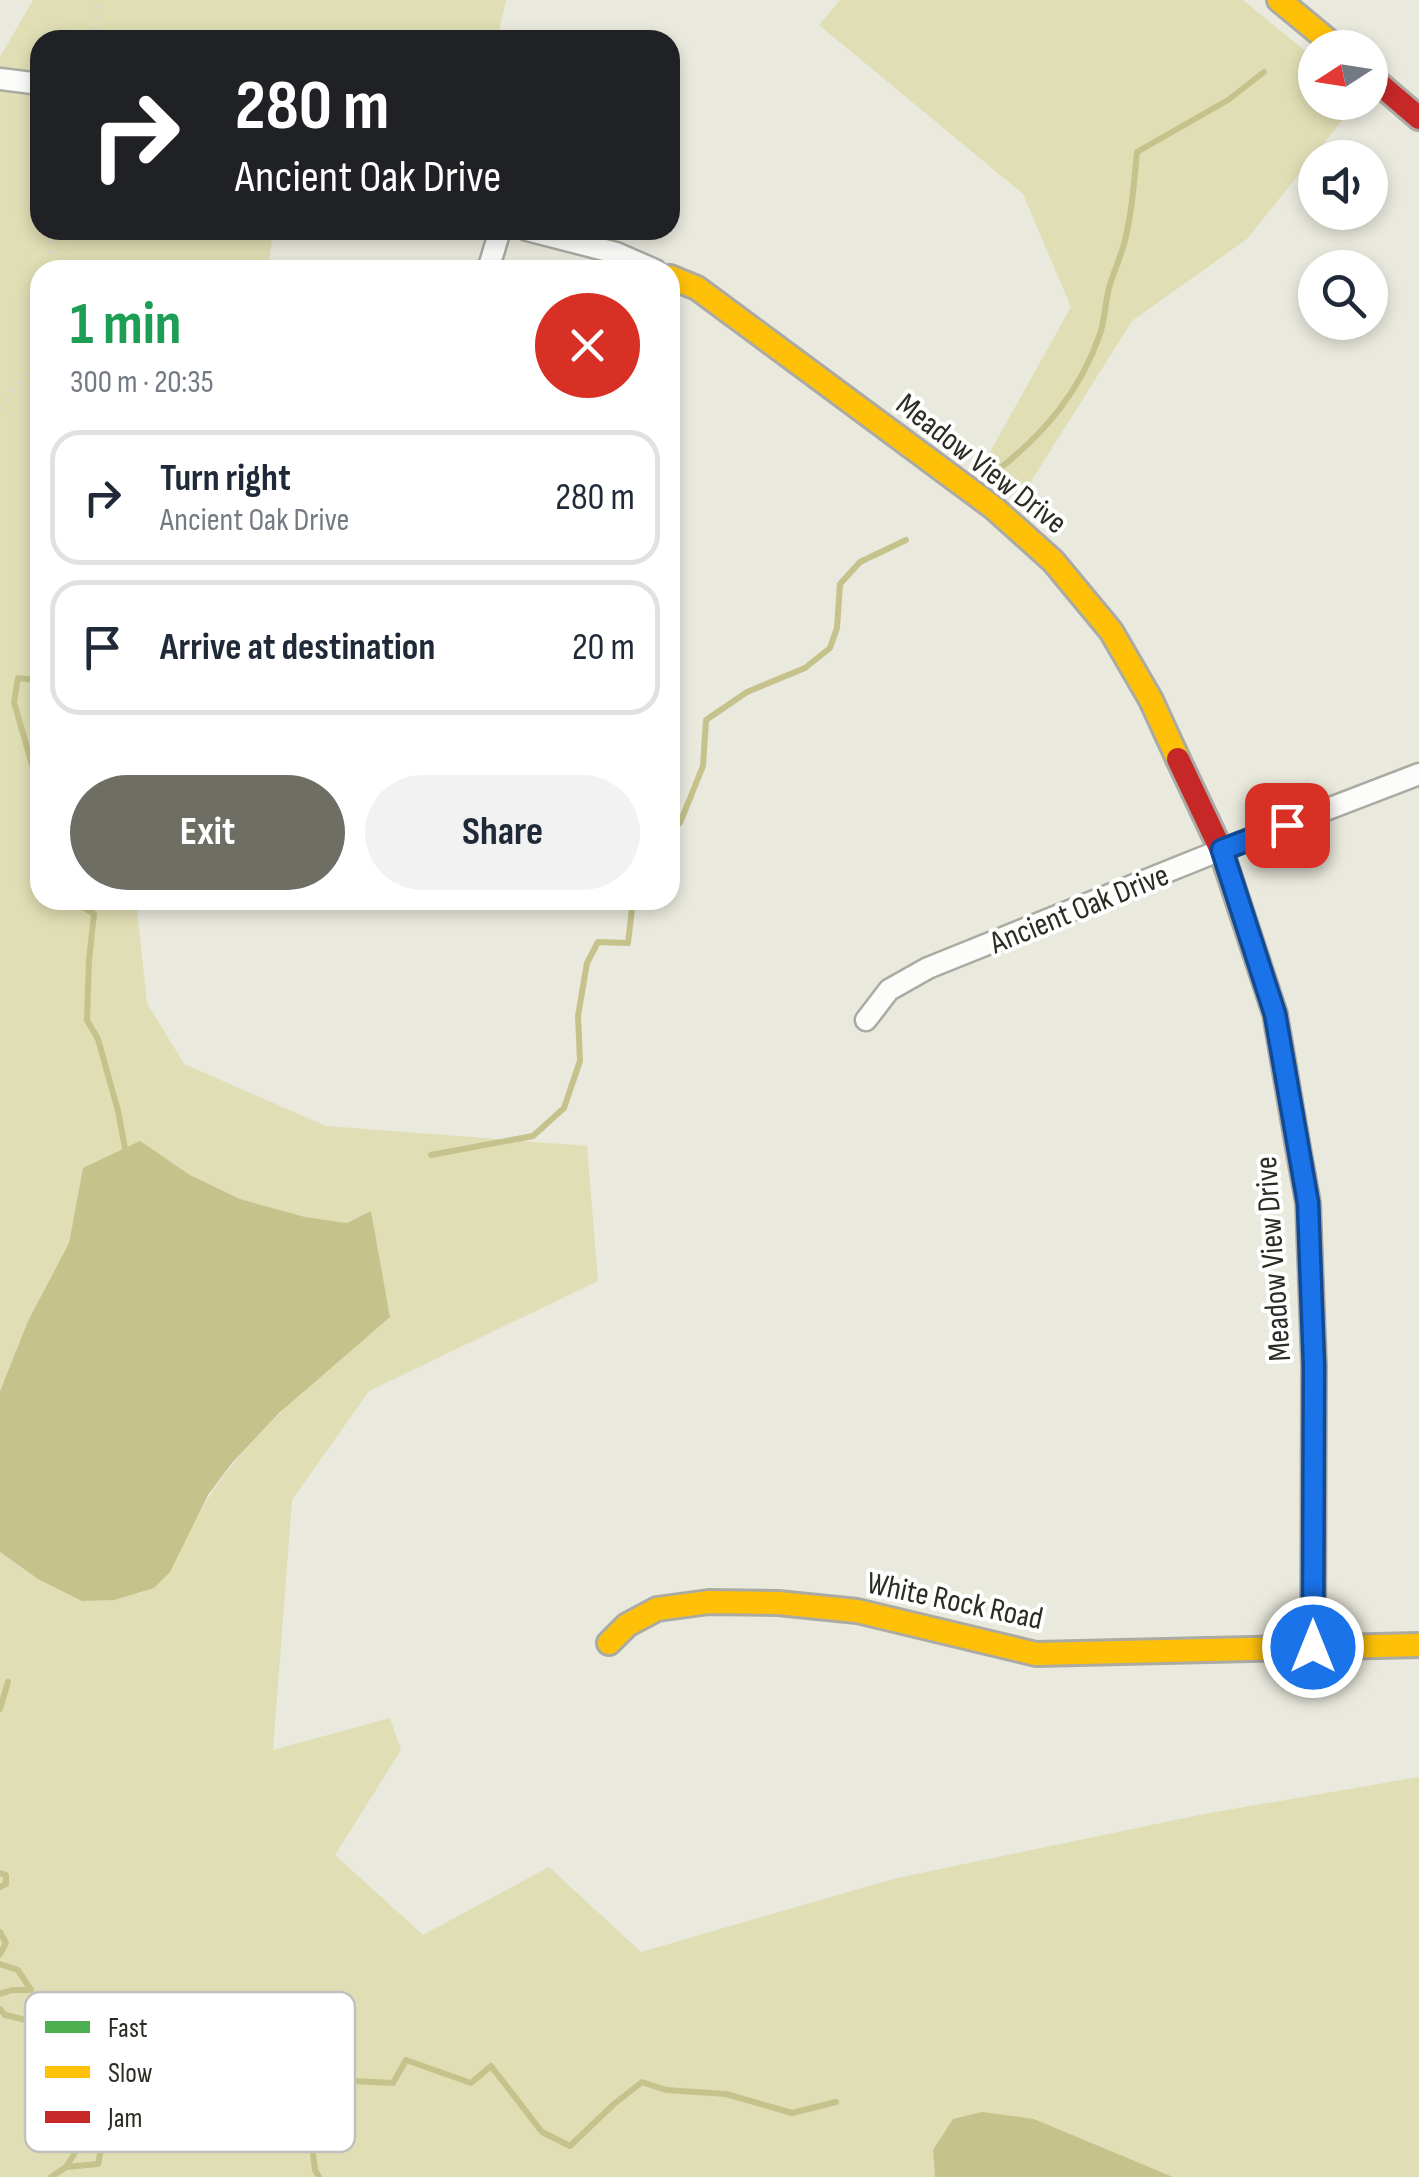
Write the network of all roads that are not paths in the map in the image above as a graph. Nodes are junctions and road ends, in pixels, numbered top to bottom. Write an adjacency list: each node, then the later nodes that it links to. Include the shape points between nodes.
1 (1279, 0): 2 (street)
2 (1315, 30)
3 (0, 79): 4 (street)
4 (30, 83)
5 (1388, 91): 6 (street)
6 (1419, 118)
7 (566, 240): 8 (street)
8 (632, 260)
9 (680, 281): 11 (street, Meadow View Drive, via 994,508 1054,561 1110,632 1151,700)
10 (1419, 774): 11 (street, Ancient Oak Drive)
11 (1222, 850): 12 (street, Ancient Oak Drive, via 928,968 889,990); 15 (street, Meadow View Drive, via 1275,1014 1308,1203)
12 (866, 1020)
13 (609, 1643): 15 (street, White Rock Road, via 657,1609 709,1602 856,1611 1036,1654)
14 (1419, 1645): 15 (street, White Rock Road)
15 (1313, 1647)

